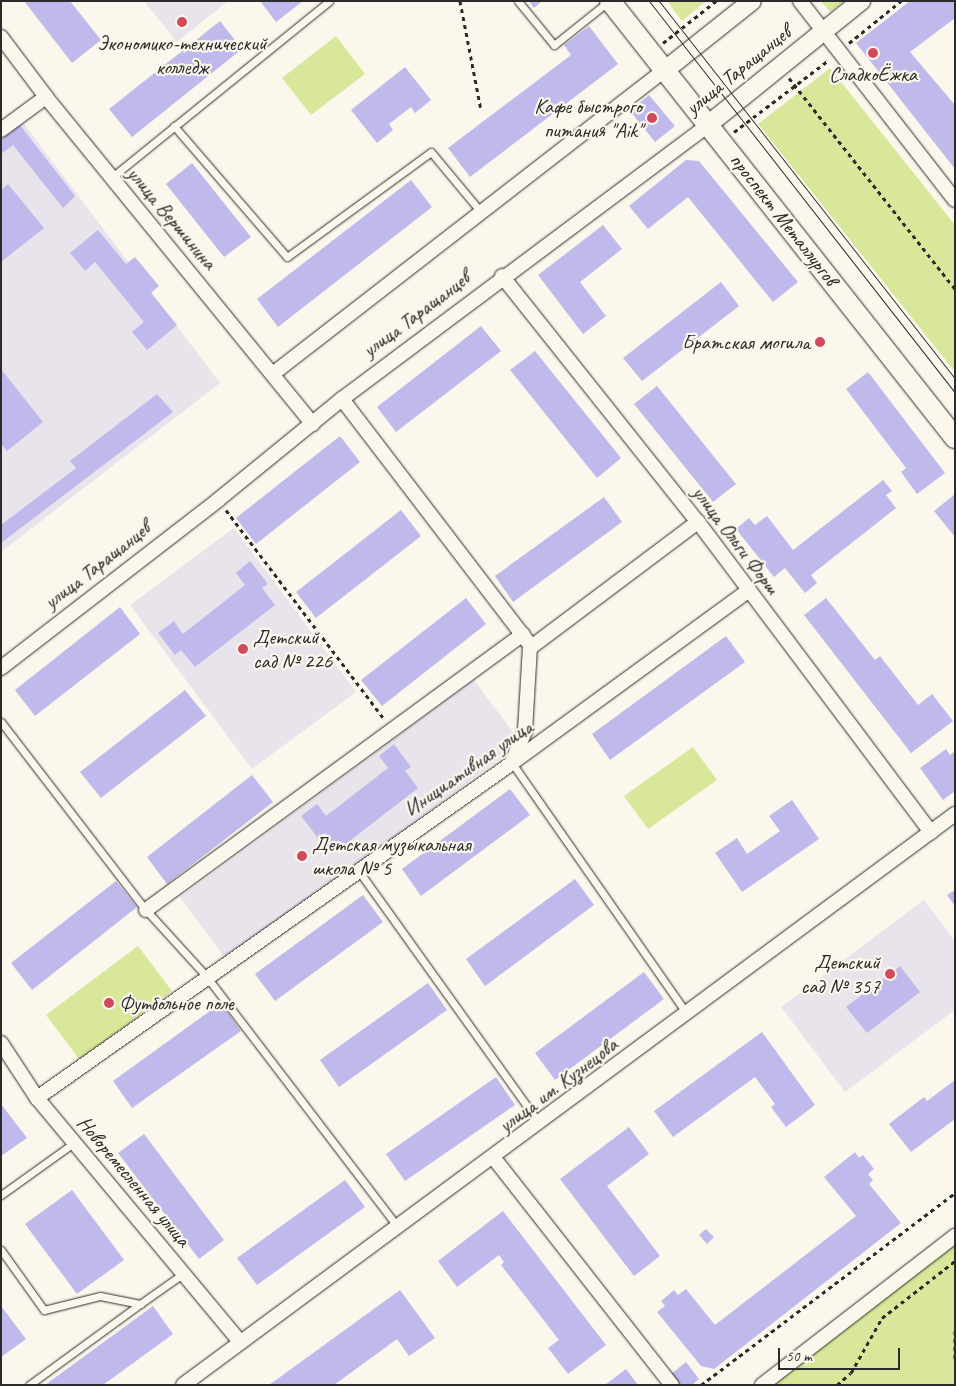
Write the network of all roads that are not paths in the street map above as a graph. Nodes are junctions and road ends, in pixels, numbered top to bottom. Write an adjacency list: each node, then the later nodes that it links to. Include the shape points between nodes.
1 (329, 1): 12 (lane)
2 (518, 1): 3 (lane, via 554,44)
3 (610, 1): 9 (main road, проспект Металлургов)
4 (752, 1): 9 (street, улица Таращанцев)
5 (800, 1): 7 (street)
6 (861, 1): 7 (street, улица Таращанцев)
7 (822, 31): 11 (street, улица Таращанцев); 15 (street)
8 (1, 37): 10 (street, улица Вершинина)
9 (664, 71): 11 (main road, проспект Металлургов); 16 (street, улица Таращанцев)
10 (46, 97): 13 (street); 14 (street, улица Вершинина)
11 (709, 124): 17 (street, улица Таращанцев); 21 (main road, проспект Металлургов)
12 (174, 126): 14 (lane); 16 (lane, via 287,257 431,152)
13 (1, 130)
14 (112, 177): 18 (street, улица Вершинина)
15 (955, 200)
16 (481, 212): 18 (street, улица Таращанцев)
17 (502, 276): 19 (street, улица Таращанцев); 22 (street, улица Ольги Форш)
18 (274, 373): 20 (street, улица Вершинина)
19 (342, 399): 20 (street, улица Таращанцев); 24 (street)
20 (313, 424): 26 (street, улица Таращанцев)
21 (955, 438)
22 (698, 522): 23 (street, улица Ольги Форш); 25 (street)
23 (749, 590): 28 (street, Инициативная улица); 30 (street, улица Ольги Форш)
24 (523, 634): 25 (street); 32 (street)
25 (530, 648): 28 (street, via 525,731)
26 (1, 668)
27 (1, 722): 32 (lane)
28 (512, 763): 31 (street, Инициативная улица); 34 (lane)
29 (955, 814): 30 (street, улица им. Кузнецова)
30 (931, 832): 34 (street, улица им. Кузнецова)
31 (358, 870): 33 (street, Инициативная улица); 38 (lane)
32 (146, 910): 33 (lane)
33 (206, 976): 37 (street, Инициативная улица); 42 (lane)
34 (687, 1014): 38 (street, улица им. Кузнецова)
35 (1, 1043): 36 (street, Новоремесленная улица)
36 (7, 1060): 37 (street, Новоремесленная улица)
37 (37, 1098): 39 (street, Новоремесленная улица)
38 (539, 1124): 40 (street, улица им. Кузнецова)
39 (75, 1142): 41 (lane); 45 (street, Новоремесленная улица)
40 (493, 1157): 42 (street, улица им. Кузнецова); 50 (street)
41 (1, 1195)
42 (397, 1226): 47 (street, улица им. Кузнецова)
43 (955, 1236): 51 (street)
44 (1, 1250): 46 (lane, via 44,1310 100,1296)
45 (184, 1272): 46 (lane); 47 (street, Новоремесленная улица)
46 (140, 1304): 48 (lane)
47 (240, 1342): 49 (street, улица им. Кузнецова)
48 (29, 1385)
49 (183, 1385)
50 (672, 1385)
51 (762, 1385)

